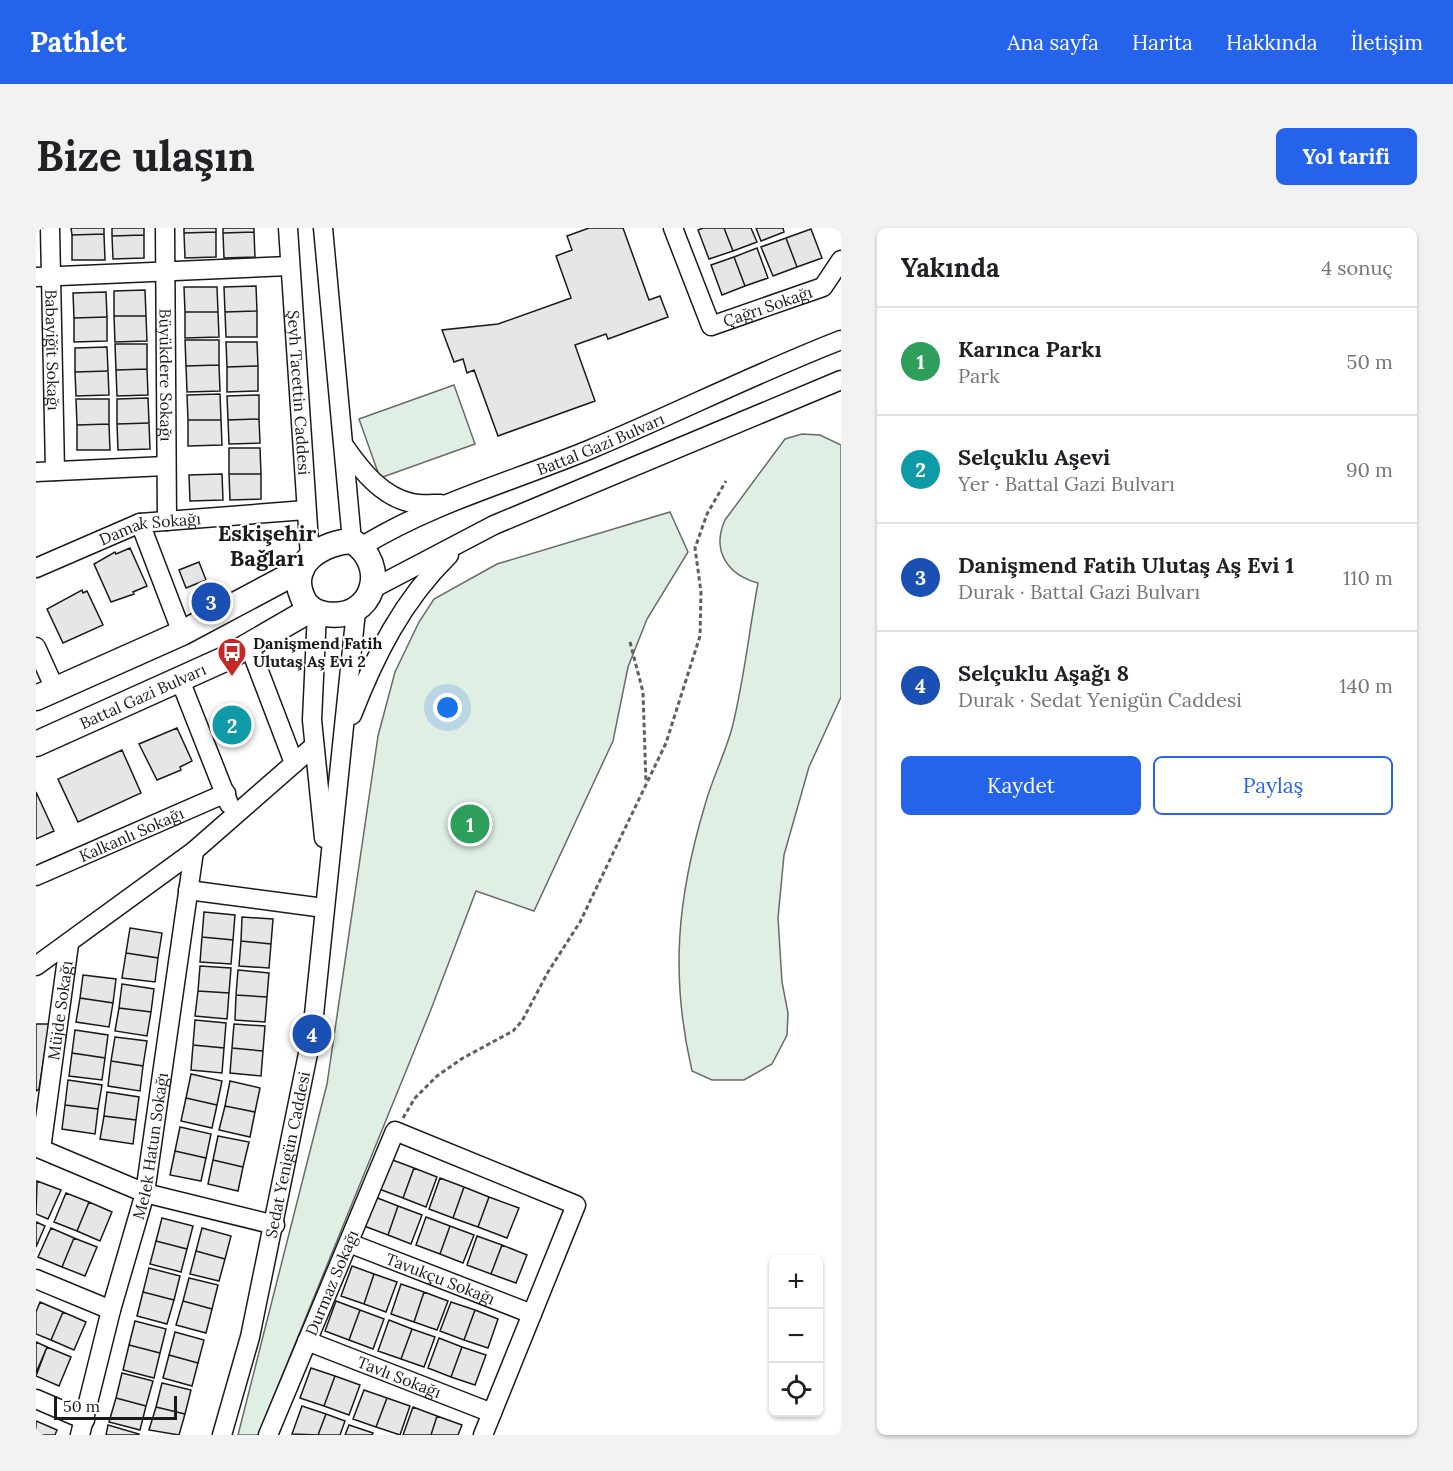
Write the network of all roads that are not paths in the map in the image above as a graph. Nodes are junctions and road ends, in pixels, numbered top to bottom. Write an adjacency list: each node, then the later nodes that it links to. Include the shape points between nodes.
1 (50, 228): 9 (street, Babayiğit Sokağı)
2 (165, 228): 8 (street, Büyükdere Sokağı)
3 (288, 228): 7 (street, Şeyh Tacettin Caddesi)
4 (323, 228): 12 (street)
5 (673, 228): 6 (street, Çağrı Sokağı, via 711,326 823,287)
6 (841, 260)
7 (289, 266): 8 (street); 17 (street, Şeyh Tacettin Caddesi)
8 (165, 270): 9 (street); 13 (street, Büyükdere Sokağı)
9 (44, 277): 14 (street, Babayiğit Sokağı)
10 (841, 340): 16 (street, Battal Gazi Bulvarı, via 778,364 591,449)
11 (841, 380): 20 (street)
12 (343, 444): 16 (street, via 363,473 383,489 411,503); 21 (street)
13 (166, 466): 14 (street); 18 (street, Büyükdere Sokağı)
14 (55, 471): 15 (street)
15 (36, 472)
16 (449, 504): 21 (street, Battal Gazi Bulvarı)
17 (306, 510): 18 (street, Damak Sokağı); 22 (street, Şeyh Tacettin Caddesi)
18 (167, 521): 19 (street, Damak Sokağı)
19 (140, 523): 23 (street, Damak Sokağı); 27 (street)
20 (464, 541): 24 (street); 32 (street, via 428,575 398,618 372,663)
21 (356, 544): 22 (main road, via 331,543); 24 (main road, via 369,559)
22 (306, 563): 25 (main road, via 299,585); 27 (main road)
23 (36, 568)
24 (372, 589): 26 (main road)
25 (314, 611): 26 (main road, via 337,616); 28 (main road, Battal Gazi Bulvarı); 34 (street)
26 (356, 611): 32 (street)
27 (182, 633): 31 (main road)
28 (249, 645): 30 (main road, Battal Gazi Bulvarı); 35 (street)
29 (36, 647): 31 (street)
30 (180, 680): 33 (main road, Battal Gazi Bulvarı); 36 (street)
31 (46, 694)
32 (343, 739): 39 (street)
33 (36, 744)
34 (314, 746): 35 (street); 39 (street)
35 (294, 763): 37 (street)
36 (226, 793): 37 (street); 40 (street, Kalkanlı Sokağı)
37 (232, 816): 38 (street)
38 (194, 851): 41 (street, Melek Hatun Sokağı); 43 (street)
39 (327, 871): 42 (street, Sedat Yenigün Caddesi)
40 (36, 876)
41 (188, 890): 42 (street); 46 (street, Melek Hatun Sokağı)
42 (324, 908): 47 (street, Sedat Yenigün Caddesi, via 312,1034)
43 (69, 944): 44 (street); 45 (street, Müjde Sokağı)
44 (36, 966)
45 (39, 1148): 46 (street)
46 (145, 1193): 47 (street); 50 (street, Melek Hatun Sokağı)
47 (275, 1225): 56 (street, Sedat Yenigün Caddesi, via 250,1337)
48 (348, 1243): 51 (street, Tavukçu Sokağı); 51 (street, Durmaz Sokağı, via 395,1131 576,1205); 52 (street, Durmaz Sokağı)
49 (36, 1279): 50 (street)
50 (111, 1311): 55 (street, Melek Hatun Sokağı)
51 (532, 1314): 54 (street)
52 (307, 1341): 54 (street, Tavlı Sokağı); 57 (street, Durmaz Sokağı)
53 (36, 1399): 55 (street)
54 (492, 1413): 58 (street)
55 (83, 1427)
56 (222, 1435)
57 (268, 1435)
58 (483, 1435)

